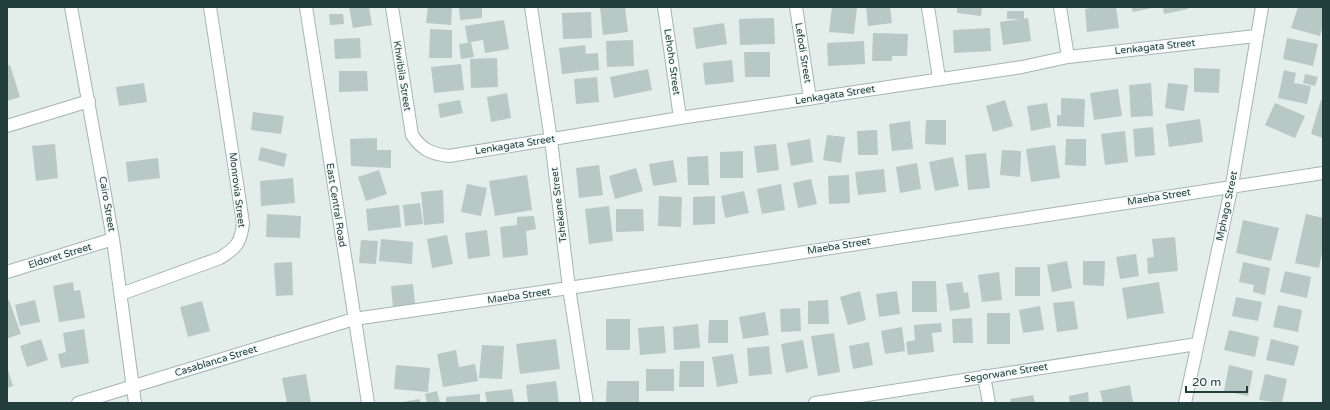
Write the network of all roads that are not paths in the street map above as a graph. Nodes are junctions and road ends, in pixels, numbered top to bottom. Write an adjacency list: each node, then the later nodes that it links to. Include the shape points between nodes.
1 (71, 7): 15 (street, Cairo Street)
2 (210, 7): 25 (street, Monrovia Street, via 243,223 240,240 230,252 220,258)
3 (306, 7): 26 (street, East Central Road)
4 (392, 7): 19 (street, Khwibila Street, via 409,123)
5 (531, 7): 18 (street, Tshekane Street)
6 (664, 7): 16 (street, Lehoho Street)
7 (796, 7): 14 (street, Lefodi Street)
8 (928, 7): 13 (street)
9 (1060, 7): 12 (street)
10 (1262, 7): 11 (street, Mphago Street)
11 (1256, 36): 12 (street, Lenkagata Street); 21 (street, Mphago Street)
12 (1068, 57): 13 (street, Lenkagata Street, via 1022,67)
13 (939, 78): 14 (street, Lenkagata Street)
14 (810, 99): 16 (street, Lenkagata Street)
15 (88, 101): 17 (street); 22 (street, Cairo Street)
16 (680, 118): 18 (street, Lenkagata Street)
17 (7, 126)
18 (551, 140): 19 (street, Lenkagata Street, via 449,156 427,151); 24 (street, Tshekane Street)
19 (418, 144)
20 (1323, 172): 21 (street, Maeba Street)
21 (1232, 186): 24 (street, Maeba Street); 27 (street, Mphago Street)
22 (113, 239): 23 (street, Eldoret Street); 25 (street, Cairo Street)
23 (7, 272)
24 (569, 288): 26 (street, Maeba Street); 34 (street, Tshekane Street)
25 (121, 294): 29 (street, Cairo Street)
26 (354, 319): 29 (street, Casablanca Street); 33 (street, East Central Road)
27 (1197, 344): 28 (street, Segorwane Street); 37 (street, Mphago Street)
28 (984, 376): 30 (street, Segorwane Street); 36 (street)
29 (132, 386): 31 (street, Casablanca Street); 32 (street, Cairo Street)
30 (844, 402): 35 (street, Segorwane Street)
31 (78, 403)
32 (135, 403)
33 (368, 403)
34 (587, 403)
35 (815, 403)
36 (989, 403)
37 (1185, 403)

